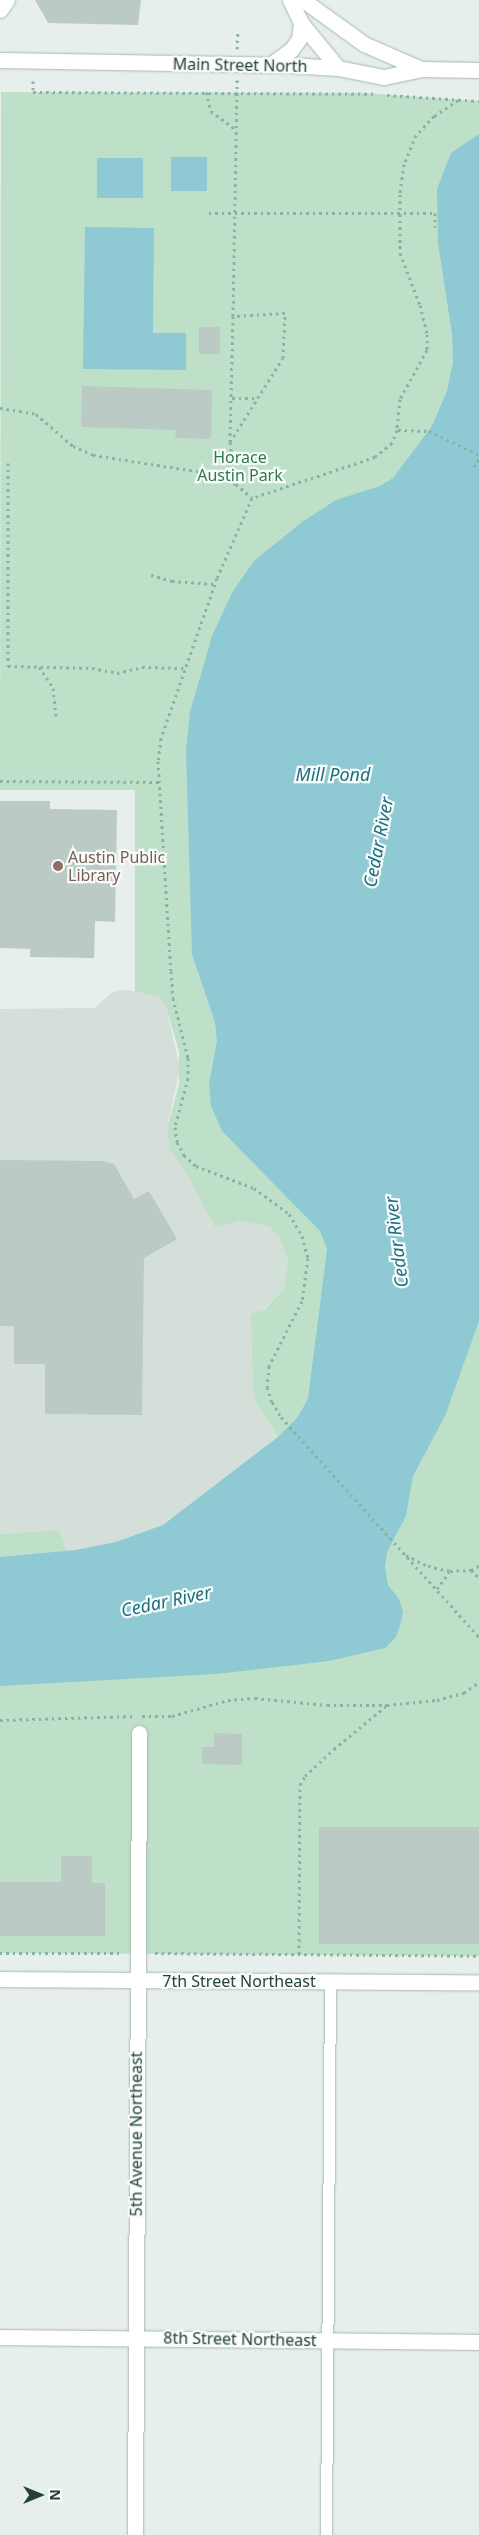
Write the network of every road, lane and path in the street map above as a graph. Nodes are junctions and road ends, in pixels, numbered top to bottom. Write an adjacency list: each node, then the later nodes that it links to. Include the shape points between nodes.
1 (7, 0): 4 (street)
2 (290, 0): 5 (street)
3 (303, 0): 9 (street, via 364,44)
4 (0, 10)
5 (301, 22): 7 (street, via 298,39 291,50); 8 (street)
6 (0, 60): 7 (street, Main Street North)
7 (270, 65): 8 (street, Main Street North)
8 (338, 68): 9 (street, Main Street North, via 384,77)
9 (420, 69): 10 (street, Main Street North)
10 (479, 70)
11 (33, 81): 12 (path, via 33,92)
12 (206, 92): 13 (path); 16 (path, via 211,111 236,130)
13 (383, 94)
14 (458, 100): 17 (path, via 434,116 416,135 404,164)
15 (209, 213): 16 (path)
16 (234, 213): 17 (path); 19 (path)
17 (400, 214): 18 (path, via 435,214); 23 (path, via 400,253 427,334 427,350 400,399)
18 (435, 227)
19 (233, 316): 20 (path); 21 (path, via 285,313 283,358)
20 (232, 398): 21 (path); 24 (path)
21 (258, 398): 24 (path)
22 (0, 408): 28 (path, via 36,414 73,446 93,455 147,466 203,472)
23 (397, 430): 25 (path, via 429,431); 29 (path, via 392,444 374,457)
24 (230, 442): 28 (path)
25 (479, 457): 27 (path)
26 (8, 463): 32 (path, via 8,666)
27 (474, 467)
28 (236, 484): 29 (path)
29 (252, 498): 31 (path)
30 (150, 575): 31 (path, via 172,581)
31 (214, 584): 33 (path)
32 (38, 667): 33 (path, via 92,668 117,673 142,667); 34 (path, via 53,688)
33 (185, 668): 36 (path, via 161,738)
34 (56, 716)
35 (0, 781): 36 (path)
36 (159, 782): 37 (path, via 173,998 188,1058 188,1078 175,1127 178,1142 184,1155 196,1166 254,1188 290,1214 302,1236 308,1258 302,1301 269,1366 267,1387 281,1417)
37 (403, 1554): 40 (path, via 428,1566); 42 (path)
38 (479, 1566): 39 (path)
39 (471, 1570): 40 (path); 41 (path)
40 (450, 1571): 42 (path, via 442,1577)
41 (479, 1578)
42 (437, 1590): 43 (path, via 474,1628)
43 (479, 1638)
44 (479, 1682): 45 (path, via 464,1693 437,1700)
45 (387, 1705): 46 (path, via 327,1705 255,1698 228,1700 172,1716); 50 (path, via 334,1749 305,1776 300,1785)
46 (0, 1720)
47 (139, 1733): 49 (street, 5th Avenue Northeast)
48 (0, 1953): 49 (path)
49 (137, 1953): 50 (path); 53 (street, 5th Avenue Northeast)
50 (298, 1954): 51 (path)
51 (479, 1956)
52 (0, 1979): 53 (street, 7th Street Northeast)
53 (137, 1980): 54 (street, 7th Street Northeast); 57 (street, 5th Avenue Northeast)
54 (330, 1981): 55 (street, 7th Street Northeast); 58 (lane)
55 (479, 1982)
56 (0, 2337): 57 (street, 8th Street Northeast)
57 (135, 2338): 58 (street, 8th Street Northeast); 60 (street, 5th Avenue Northeast)
58 (326, 2340): 59 (street, 8th Street Northeast); 61 (lane)
59 (479, 2342)
60 (135, 2535)
61 (326, 2535)

